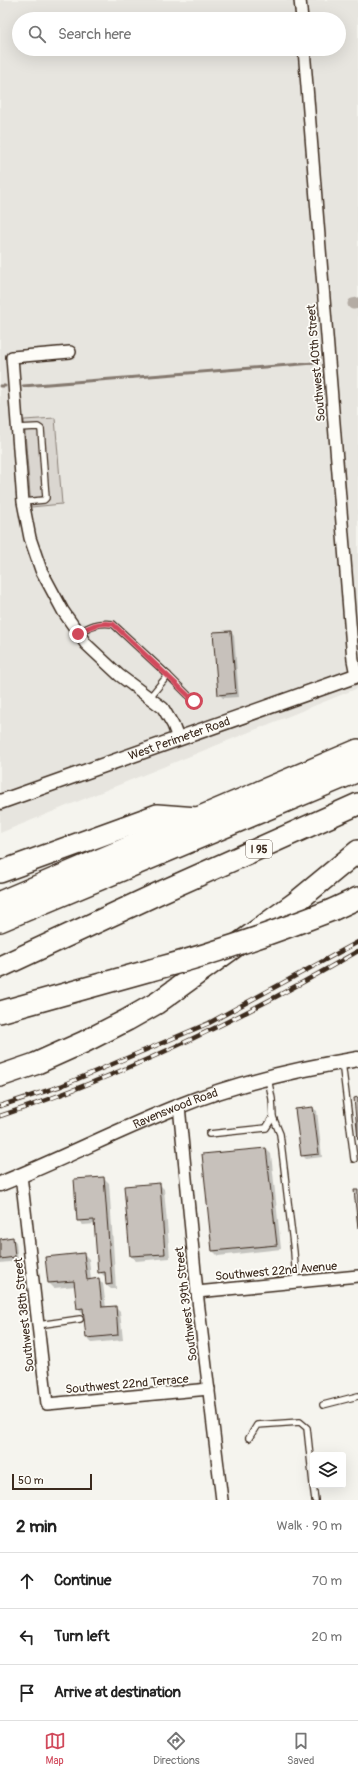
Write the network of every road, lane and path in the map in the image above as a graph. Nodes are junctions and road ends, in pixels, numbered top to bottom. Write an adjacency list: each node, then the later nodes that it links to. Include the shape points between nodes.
1 (300, 0): 2 (street)
2 (301, 12)
3 (305, 56): 9 (street, Southwest 40th Street, via 352,652)
4 (70, 352): 5 (street, via 12,357)
5 (17, 428): 6 (street); 6 (lane, via 41,429 46,498)
6 (23, 502): 7 (street, via 30,538 41,570)
7 (78, 634): 8 (lane, via 94,624 113,624); 10 (street, via 94,653 130,684)
8 (168, 675): 10 (lane); 11 (lane)
9 (357, 675): 12 (street, West Perimeter Road)
10 (150, 697): 12 (street, via 167,713)
11 (194, 701)
12 (178, 738): 16 (street, West Perimeter Road)
13 (358, 750): 18 (highway)
14 (358, 771): 25 (highway)
15 (358, 794): 26 (highway)
16 (0, 802)
17 (358, 804): 27 (highway, I 95)
18 (199, 818): 21 (highway, via 157,815); 23 (highway)
19 (358, 851): 24 (highway)
20 (358, 868): 24 (highway)
21 (0, 872)
22 (358, 898): 28 (highway, bridge, via 265,936)
23 (0, 902)
24 (295, 903): 31 (highway, via 157,1003 84,1042 35,1064)
25 (0, 921)
26 (0, 957)
27 (0, 967)
28 (0, 1012)
29 (358, 1058): 30 (street, Ravenswood Road)
30 (342, 1061): 32 (street, Ravenswood Road); 36 (lane)
31 (0, 1076)
32 (268, 1078): 33 (street, Ravenswood Road, via 227,1088); 34 (lane)
33 (179, 1106): 37 (street, Ravenswood Road); 41 (street, Southwest 39th Street)
34 (273, 1117): 35 (lane, via 266,1128); 40 (lane, via 280,1134)
35 (209, 1134)
36 (354, 1159)
37 (22, 1175): 38 (street, Ravenswood Road); 43 (street, Southwest 38th Street)
38 (0, 1184)
39 (358, 1276): 40 (street, Southwest 22nd Avenue)
40 (296, 1282): 41 (street, Southwest 22nd Avenue)
41 (197, 1292): 44 (street, Southwest 39th Street)
42 (80, 1319): 43 (lane)
43 (37, 1325): 46 (street, Southwest 38th Street)
44 (209, 1389): 46 (street, Southwest 22nd Terrace); 51 (street, Southwest 39th Street)
45 (358, 1396): 47 (lane)
46 (47, 1404)
47 (323, 1405)
48 (249, 1438): 49 (lane, via 257,1425 300,1422 307,1428)
49 (310, 1456)
50 (313, 1488): 52 (lane)
51 (222, 1500)
52 (315, 1500)

